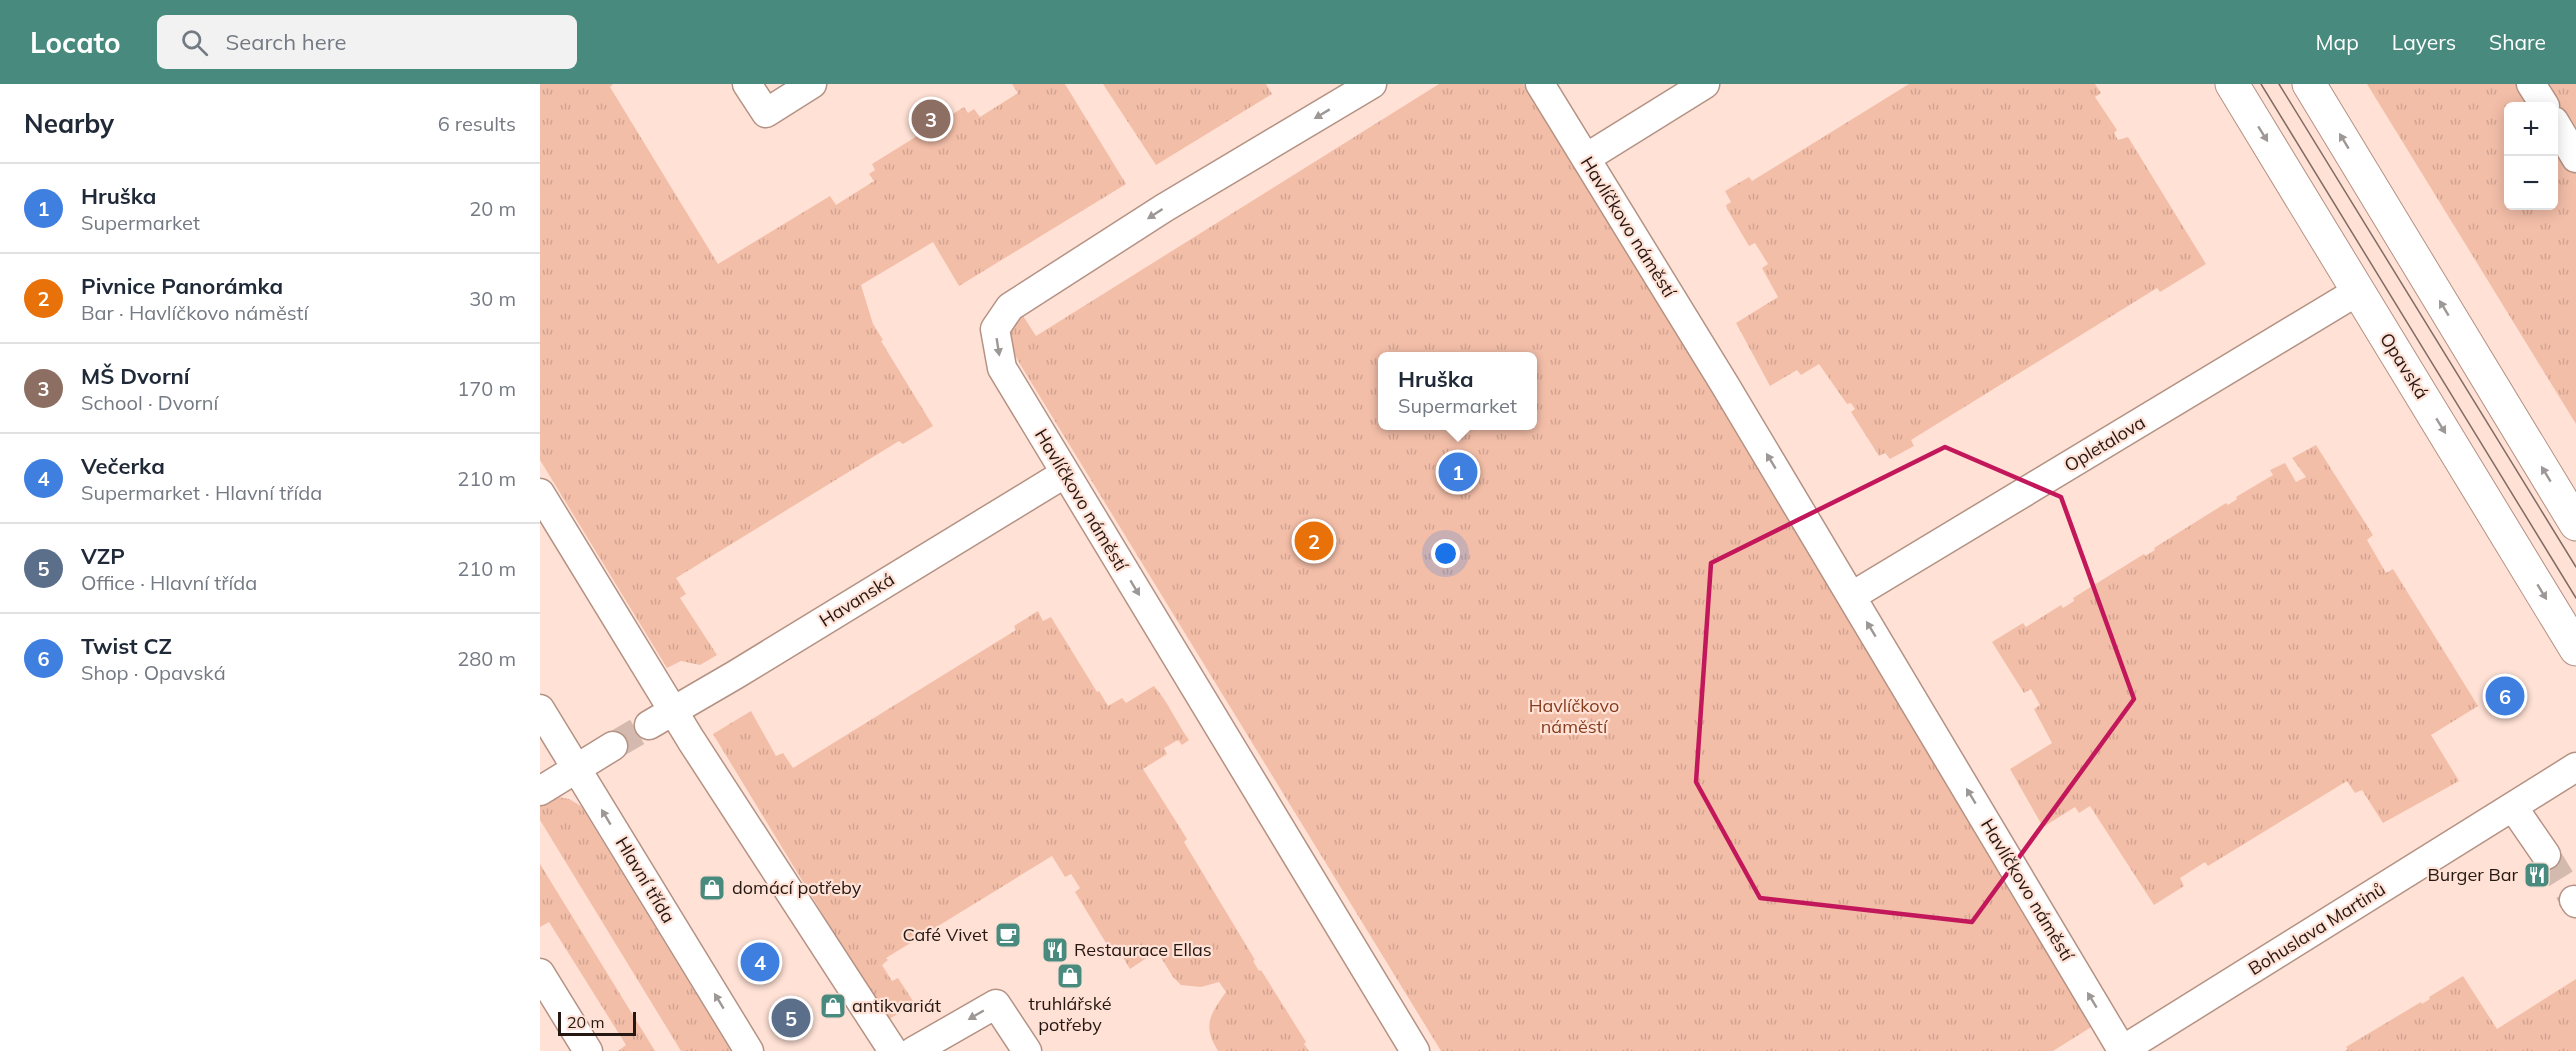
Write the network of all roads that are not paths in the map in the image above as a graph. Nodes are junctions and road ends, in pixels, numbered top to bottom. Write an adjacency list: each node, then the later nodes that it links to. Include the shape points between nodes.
1 (747, 84): 2 (street, via 766,113)
2 (812, 84)
3 (1372, 84): 14 (street, Havlíčkovo náměstí, one-way to 14, via 1164,208 1010,307 996,328 1002,368)
4 (1540, 84): 11 (street, Havlíčkovo náměstí)
5 (1705, 84): 11 (street)
6 (2232, 84): 13 (main road, Opavská, one-way to 13)
7 (2309, 84): 16 (main road, one-way to 7)
8 (2531, 84): 9 (street)
9 (2542, 102)
10 (2558, 129): 12 (street)
11 (1586, 158): 17 (street, Havlíčkovo náměstí, one-way to 11)
12 (2576, 158)
13 (2358, 291): 17 (street, Opletalova); 18 (main road, Opavská, one-way to 18)
14 (1064, 474): 20 (street, Havanská); 33 (street, Havlíčkovo náměstí, one-way to 33)
15 (540, 493): 20 (street)
16 (2576, 524)
17 (1852, 596): 34 (street, Havlíčkovo náměstí, one-way to 17)
18 (2576, 649)
19 (540, 710): 23 (street, Hlavní třída)
20 (661, 718): 30 (street)
21 (613, 746): 23 (street)
22 (2576, 767): 25 (street, Bohuslava Martinů)
23 (576, 769): 24 (street); 29 (street, Hlavní třída, one-way to 23)
24 (540, 791)
25 (2513, 807): 26 (street); 34 (street, Bohuslava Martinů)
26 (2546, 855)
27 (540, 973): 28 (street)
28 (588, 1051)
29 (749, 1051)
30 (893, 1051)
31 (914, 1051): 32 (street, one-way to 31, via 996,1004)
32 (1027, 1051)
33 (1415, 1051)
34 (2121, 1051)

